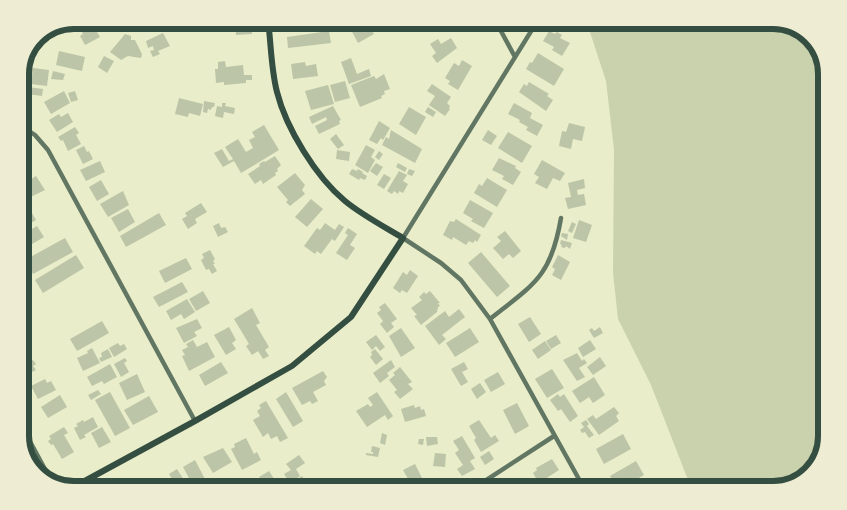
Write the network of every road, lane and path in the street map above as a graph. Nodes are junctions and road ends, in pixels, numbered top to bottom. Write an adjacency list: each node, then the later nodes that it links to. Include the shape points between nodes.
1 (269, 29): 7 (main road, via 277,92 304,151 344,200)
2 (500, 29): 4 (street)
3 (532, 29): 4 (street)
4 (515, 57): 7 (street)
5 (29, 131): 9 (street, via 48,150)
6 (561, 218): 8 (street, via 552,256 543,273 533,285)
7 (403, 238): 8 (street, via 461,280); 9 (main road, via 351,317 292,366)
8 (490, 319): 10 (street)
9 (196, 422): 13 (main road)
10 (554, 436): 14 (street); 15 (street)
11 (29, 440): 12 (street)
12 (47, 472)
13 (85, 481)
14 (485, 481)
15 (580, 481)

